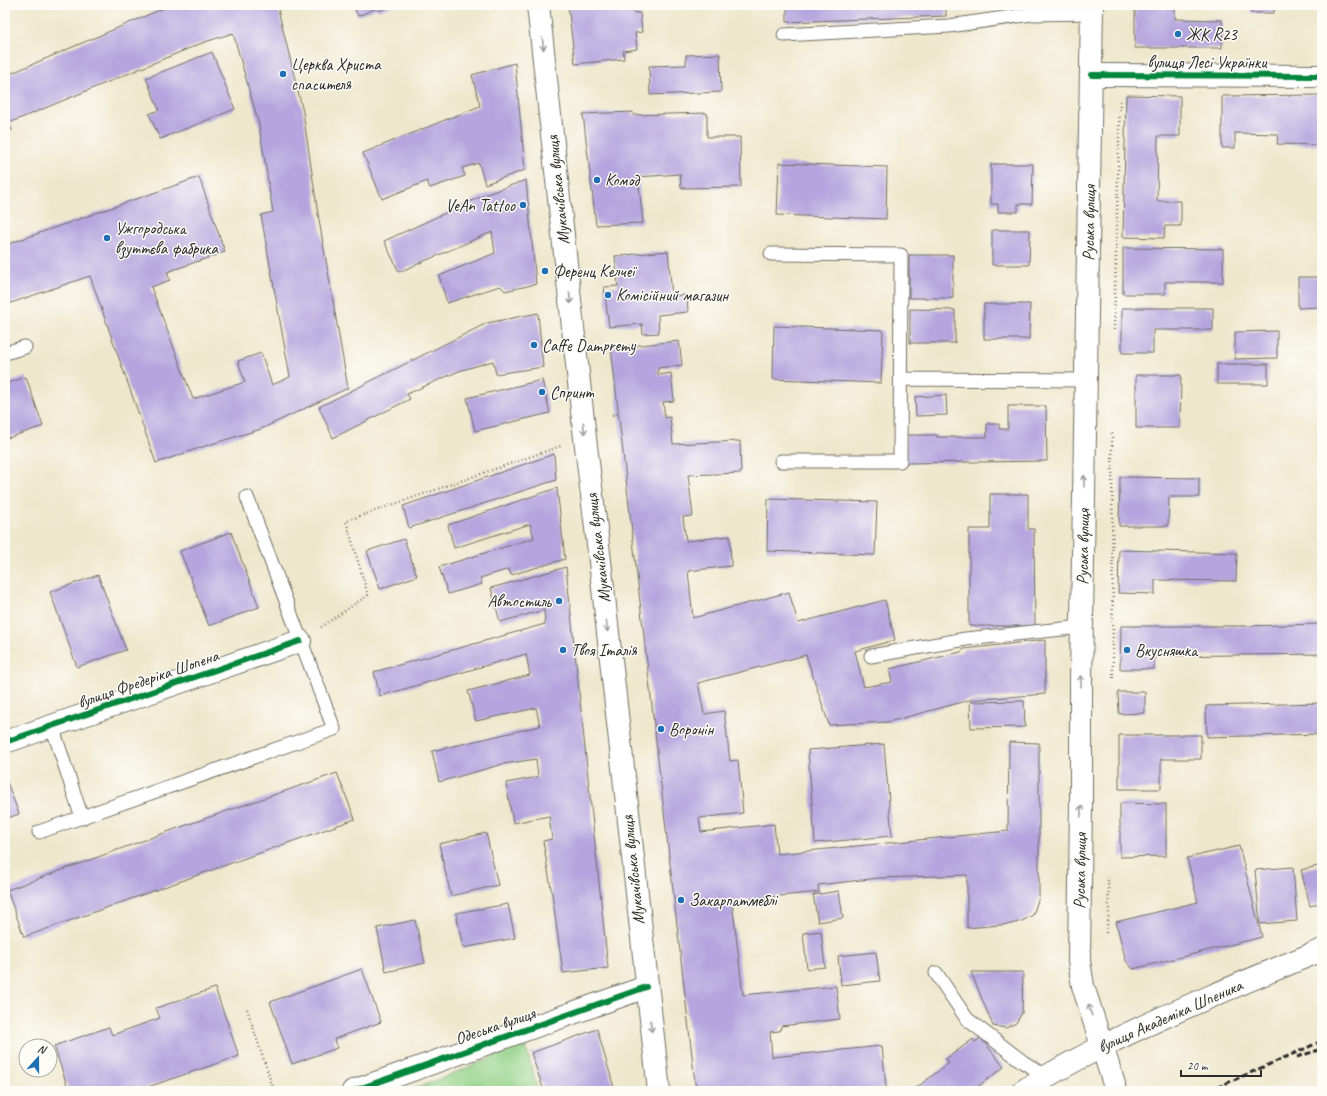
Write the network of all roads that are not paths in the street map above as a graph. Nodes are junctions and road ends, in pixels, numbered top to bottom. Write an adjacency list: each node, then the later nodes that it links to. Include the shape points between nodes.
1 (538, 5): 22 (main road, Мукачівська вулиця, one-way to 22)
2 (1092, 9): 3 (lane, via 1032,14 949,26); 4 (main road, Руська вулиця)
3 (784, 35)
4 (1092, 75): 5 (main road, вулиця Лесі Українки); 10 (main road, Руська вулиця)
5 (1322, 76)
6 (771, 254): 9 (lane, via 901,255)
7 (25, 346): 8 (lane)
8 (5, 353)
9 (900, 380): 10 (lane); 11 (lane, via 900,462)
10 (1086, 380): 13 (main road, Руська вулиця, one-way to 10)
11 (781, 461)
12 (247, 497): 14 (lane)
13 (1082, 627): 15 (lane, via 966,639); 23 (main road, Руська вулиця, one-way to 13, via 1083,986 1079,961)
14 (300, 641): 16 (main road, вулиця Фредеріка Шопена); 18 (lane, via 334,729)
15 (872, 656)
16 (52, 726): 17 (main road, вулиця Фредеріка Шопена); 18 (lane)
17 (5, 742)
18 (82, 818): 19 (lane)
19 (39, 832)
20 (1322, 950): 23 (main road, вулиця Академіка Шпеника, via 1176,1011)
21 (936, 973): 24 (lane, via 967,1019 1023,1062)
22 (646, 987): 26 (main road, Одеська вулиця); 27 (main road, Мукачівська вулиця, one-way to 27)
23 (1102, 1047): 24 (main road, вулиця Академіка Шпеника); 25 (main road, Руська вулиця)
24 (1046, 1076): 28 (main road, вулиця Академіка Шпеника)
25 (1118, 1089)
26 (353, 1091)
27 (658, 1091)
28 (1024, 1091)

